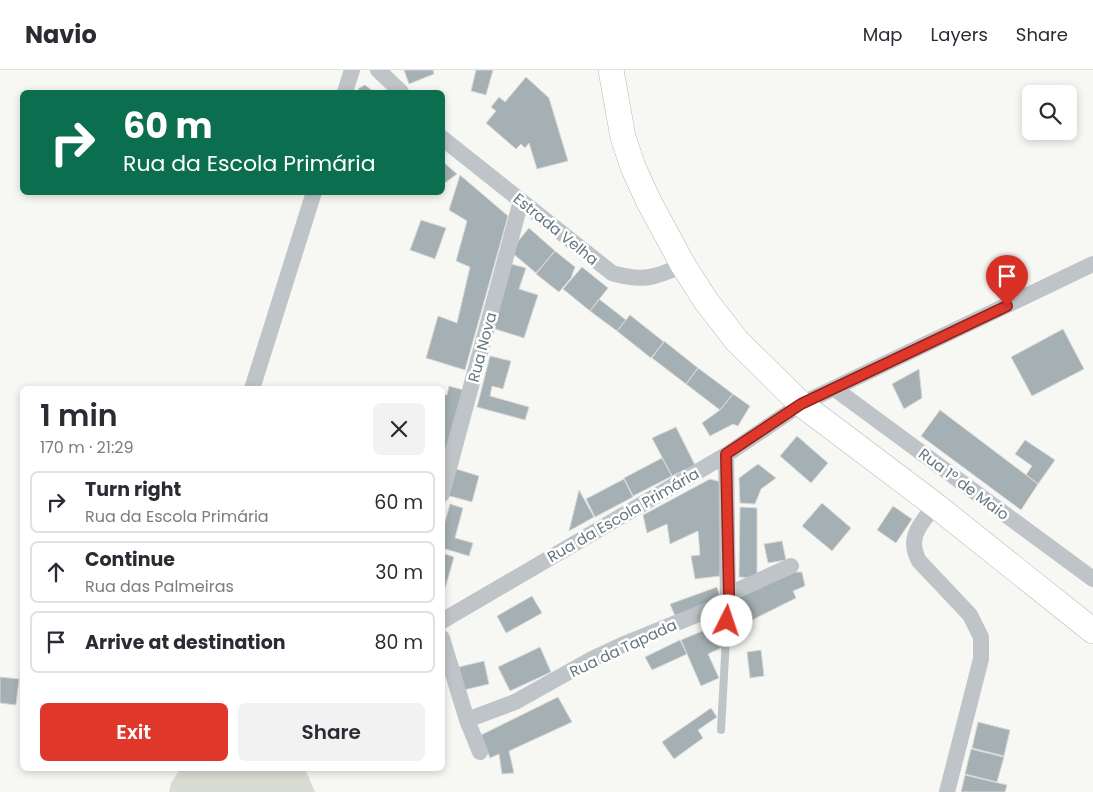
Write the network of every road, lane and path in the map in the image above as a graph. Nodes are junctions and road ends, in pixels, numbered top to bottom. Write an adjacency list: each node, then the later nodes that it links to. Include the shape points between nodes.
1 (352, 70): 4 (street)
2 (378, 70): 5 (street)
3 (611, 70): 10 (main road, via 623,137 633,167)
4 (346, 90)
5 (399, 90)
6 (445, 140): 8 (street, Estrada Velha)
7 (313, 195): 11 (street)
8 (522, 201): 10 (street, Estrada Velha, via 612,273 627,278 658,277); 15 (street, Rua Nova)
9 (1093, 264): 12 (street, Rua da Escola Primária)
10 (683, 265): 13 (main road, via 737,341)
11 (253, 386)
12 (836, 389): 13 (street, Rua da Escola Primária); 18 (street, Rua 1º de Maio)
13 (801, 404): 14 (street, Rua da Escola Primária); 16 (main road)
14 (726, 454): 19 (street); 20 (street, Rua da Escola Primária)
15 (445, 483)
16 (935, 504): 21 (main road); 26 (street, via 917,530 914,552 970,615 981,636 981,659)
17 (791, 566): 19 (street, Rua da Tapada)
18 (1093, 580)
19 (729, 598): 23 (street, Rua da Tapada, via 592,659 515,702); 24 (lane)
20 (445, 619)
21 (1093, 631)
22 (445, 648): 23 (street)
23 (467, 720): 25 (street)
24 (721, 730)
25 (480, 752)
26 (947, 792)

